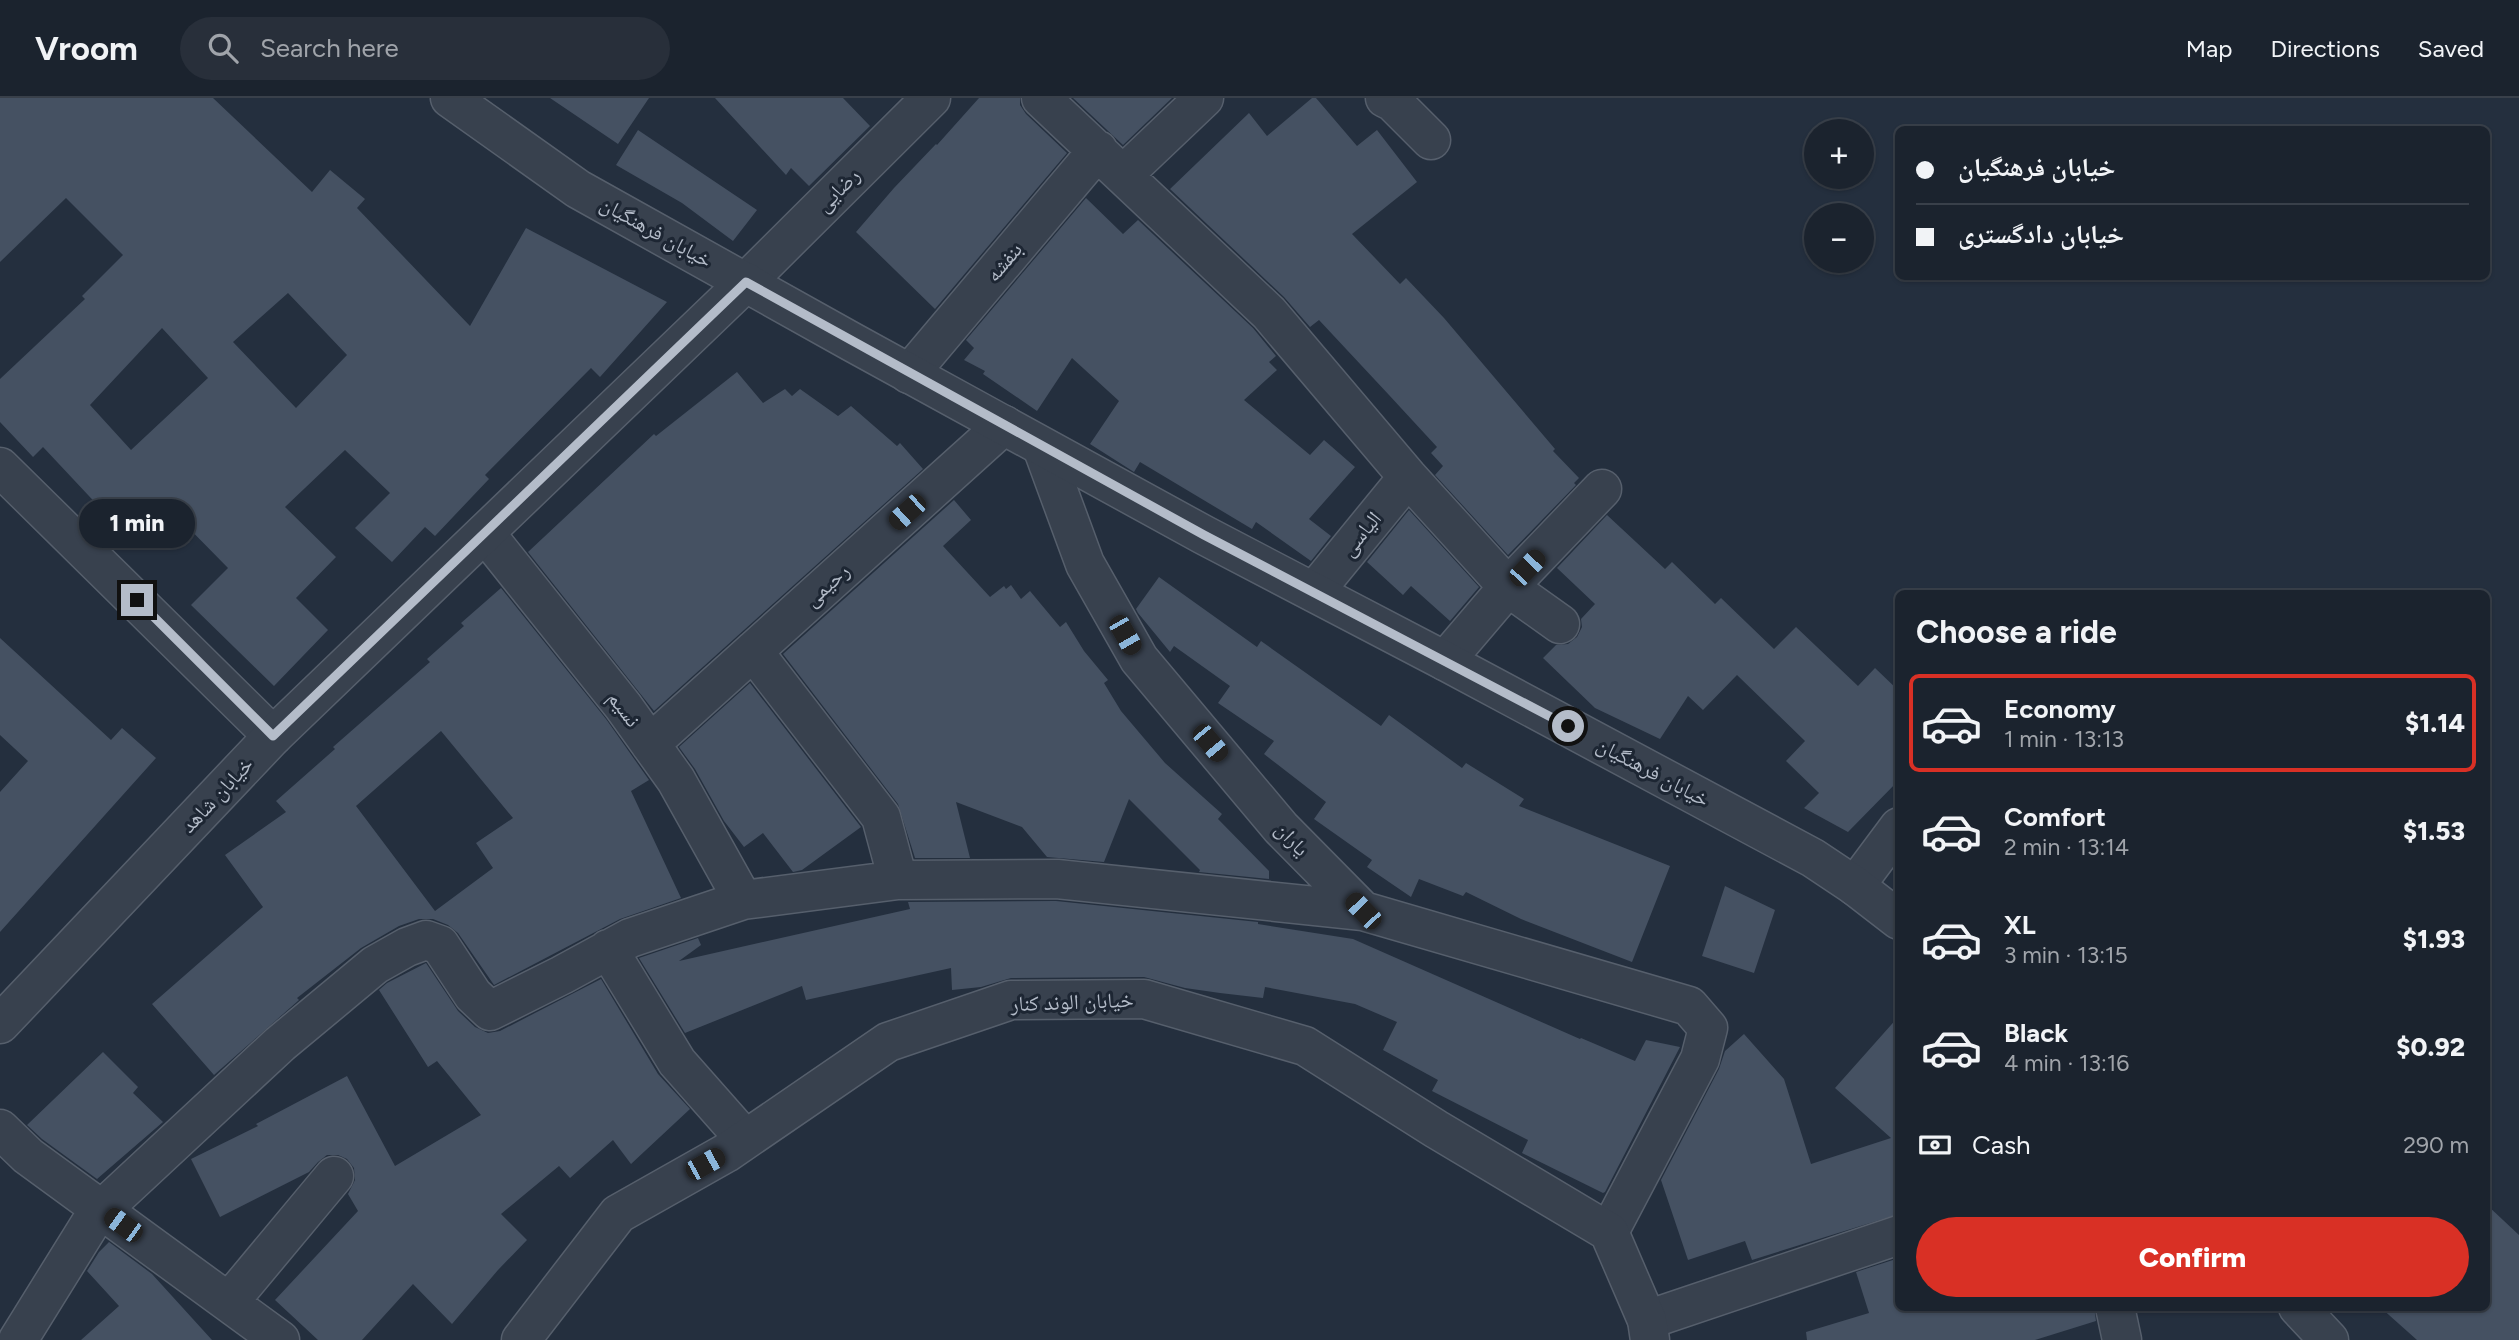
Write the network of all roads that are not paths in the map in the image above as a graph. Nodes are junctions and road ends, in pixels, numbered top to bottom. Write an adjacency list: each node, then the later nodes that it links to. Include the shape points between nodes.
1 (450, 98): 8 (street, خیابان فرهنگیان, via 578,189)
2 (931, 98): 8 (street, رضایی)
3 (1041, 98): 7 (street)
4 (1204, 98): 7 (street, بنفشه)
5 (1385, 98): 6 (street)
6 (1431, 140)
7 (1111, 162): 9 (street, بنفشه); 13 (street, via 1269,313)
8 (746, 282): 9 (street, خیابان فرهنگیان); 15 (street, خیابان شاهد)
9 (909, 374): 10 (street, خیابان فرهنگیان)
10 (1003, 425): 11 (street, خیابان فرهنگیان); 19 (street, رحیمی)
11 (1042, 447): 17 (street, خیابان فرهنگیان); 27 (street, یاران, via 1085,564 1139,659 1281,828)
12 (0, 467): 21 (street)
13 (1408, 477): 16 (street); 17 (street, الیاسی)
14 (1602, 489): 16 (street)
15 (485, 533): 21 (street, خیابان شاهد); 22 (street, نسیم)
16 (1508, 587): 18 (street); 20 (street)
17 (1314, 592): 20 (street, خیابان فرهنگیان)
18 (1560, 624)
19 (754, 651): 22 (street, رحیمی); 24 (street, via 881,817)
20 (1446, 661): 25 (street, خیابان فرهنگیان, via 1813,858)
21 (273, 736): 30 (street, خیابان شاهد)
22 (650, 744): 26 (street, نسیم, via 676,780)
23 (1895, 832): 25 (street)
24 (898, 880): 26 (street); 27 (street, via 1057,879)
25 (1855, 886): 28 (street, خیابان فرهنگیان)
26 (743, 900): 29 (street)
27 (1363, 911): 35 (street, یاران, via 1689,1006 1708,1028 1700,1059)
28 (1895, 917)
29 (608, 949): 32 (street, via 677,1062); 34 (street, via 489,1011 440,945 426,940 407,947 375,965 280,1044)
30 (0, 1024)
31 (0, 1129): 34 (street, via 28,1156)
32 (745, 1139): 35 (street, خیابان الوند کنار, via 888,1042 1011,1000 1144,999 1305,1046); 43 (street, خیابان الوند کنار, via 618,1214)
33 (334, 1176): 37 (street)
34 (102, 1210): 37 (street); 41 (street)
35 (1609, 1232): 40 (street)
36 (1895, 1237): 40 (street)
37 (229, 1303): 42 (street)
38 (2116, 1311): 44 (street)
39 (2302, 1311): 45 (street)
40 (1649, 1330)
41 (18, 1340)
42 (280, 1340)
43 (520, 1340)
44 (2122, 1340)
45 (2329, 1340)

